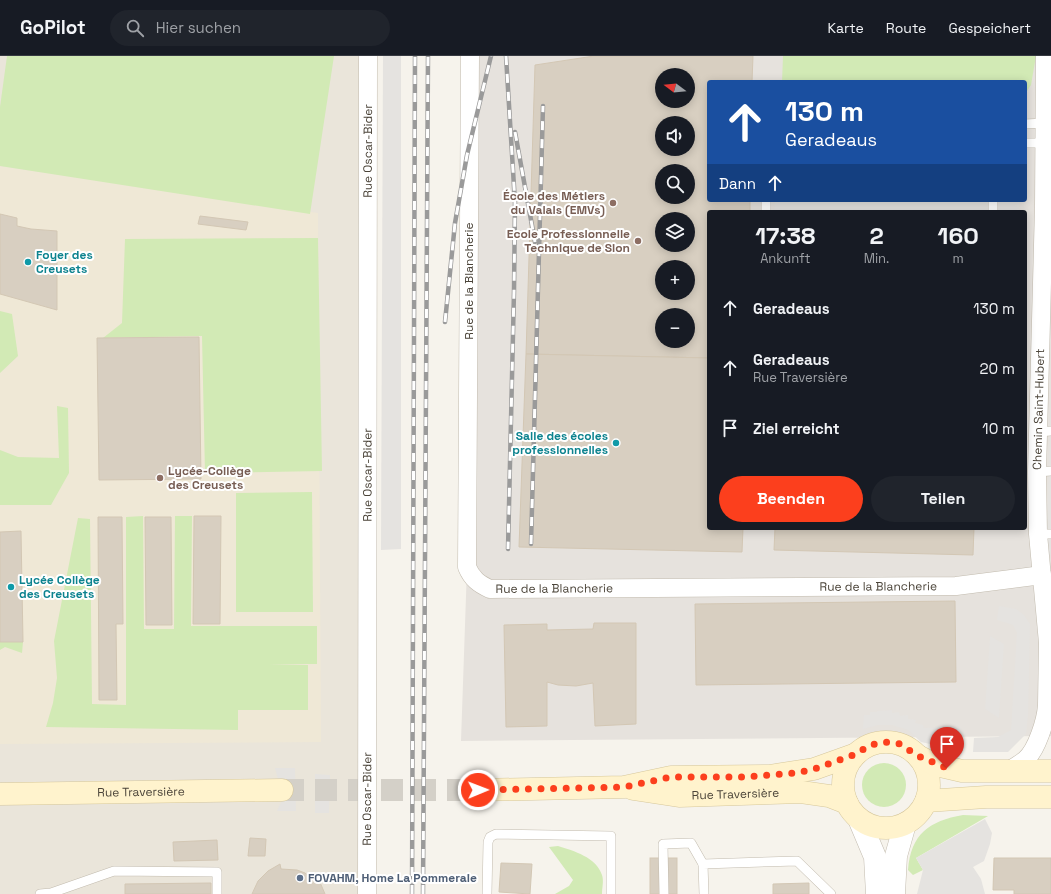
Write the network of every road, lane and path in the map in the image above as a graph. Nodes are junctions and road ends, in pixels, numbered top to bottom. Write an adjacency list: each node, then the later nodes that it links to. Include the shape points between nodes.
1 (368, 56): 29 (street, Rue Oscar-Bider)
2 (470, 56): 12 (street, Rue de la Blancherie, via 467,567 479,584 490,590 956,586)
3 (1045, 56): 4 (street, Chemin Saint-Hubert)
4 (1045, 123): 5 (lane); 7 (street, Chemin Saint-Hubert)
5 (1027, 124)
6 (1027, 143): 7 (lane)
7 (1044, 143): 8 (street, Chemin Saint-Hubert)
8 (1048, 208): 9 (street, Chemin Saint-Hubert)
9 (1044, 432): 10 (street, Chemin Saint-Hubert)
10 (1039, 463): 11 (street, Chemin Saint-Hubert)
11 (1045, 534): 12 (street, Chemin Saint-Hubert)
12 (1042, 575): 13 (street, Chemin Saint-Hubert, via 1048,643)
13 (1049, 712): 16 (street, Chemin Saint-Hubert, via 1026,759)
14 (856, 754): 15 (main road, via 870,745 885,742 906,747); 18 (main road, Rue Traversière, via 796,773 746,777 671,777); 24 (main road, via 848,765 843,779 844,794)
15 (918, 756): 16 (main road, via 936,765 962,771); 23 (main road, via 925,766 928,778)
16 (1009, 771): 17 (main road)
17 (1051, 771)
18 (624, 787): 20 (main road, Rue Traversière); 24 (main road, Rue Traversière, via 679,796 712,797 801,792 829,796)
19 (282, 790): 21 (main road, Rue Traversière)
20 (478, 790)
21 (0, 794)
22 (1051, 797): 23 (main road, via 986,797)
23 (926, 801): 25 (main road, via 917,815)
24 (853, 811): 25 (main road, via 869,825 880,828); 35 (street, via 875,857)
25 (905, 824): 36 (street, via 896,856)
26 (703, 864): 32 (lane, via 691,843 663,844); 33 (lane); 34 (lane, via 797,861)
27 (40, 894): 28 (lane, via 51,893 114,871 122,871 217,872)
28 (217, 894)
29 (367, 894)
30 (487, 894): 31 (lane, via 488,842 490,837 496,834 611,836)
31 (611, 894)
32 (664, 894)
33 (704, 894)
34 (831, 894)
35 (877, 894)
36 (894, 894)

